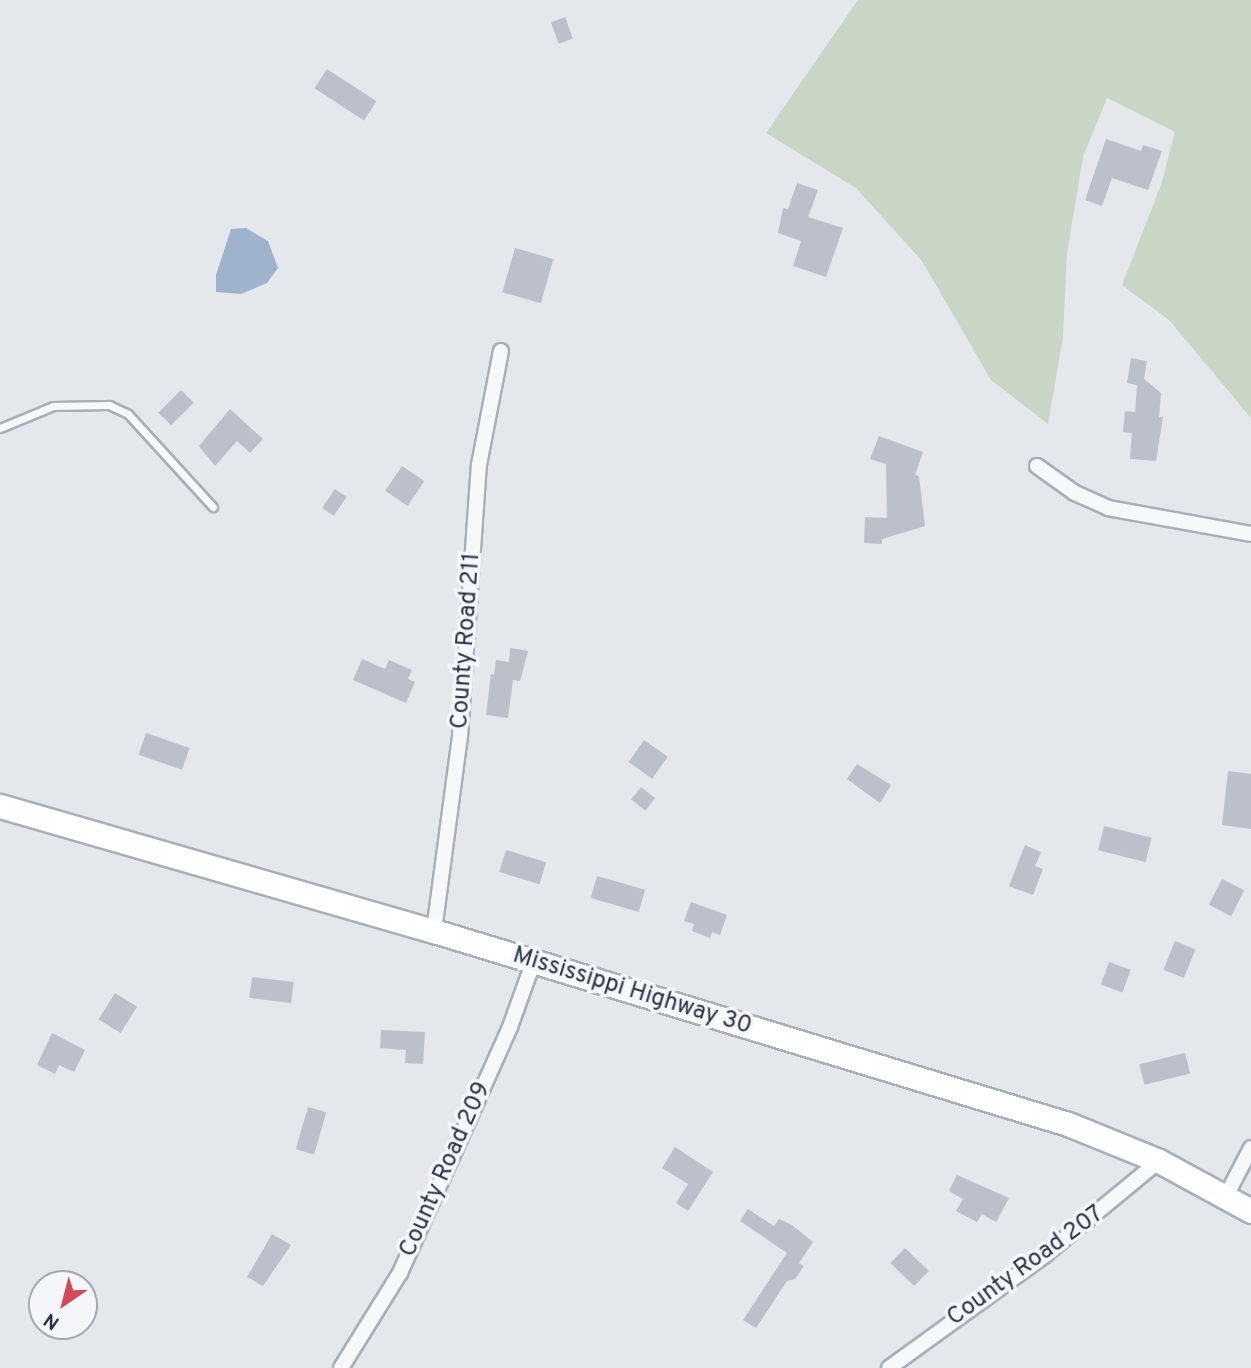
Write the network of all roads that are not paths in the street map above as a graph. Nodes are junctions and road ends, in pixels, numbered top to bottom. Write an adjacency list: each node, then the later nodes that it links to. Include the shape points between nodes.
1 (501, 351): 7 (street, County Road 211, via 479,465 460,735)
2 (0, 428): 4 (lane, via 53,406 109,405 128,414)
3 (1037, 466): 5 (street, via 1075,493 1108,508)
4 (213, 507)
5 (1251, 534)
6 (0, 806): 7 (main road, Mississippi Highway 30)
7 (434, 931): 8 (main road, Mississippi Highway 30)
8 (533, 963): 10 (main road, Mississippi Highway 30, via 1068,1124); 13 (street, County Road 209, via 510,1027 400,1273)
9 (1251, 1148): 11 (street)
10 (1159, 1161): 11 (main road, Mississippi Highway 30); 14 (street, County Road 207, via 1045,1255)
11 (1226, 1196): 12 (main road, Mississippi Highway 30)
12 (1251, 1211)
13 (341, 1368)
14 (888, 1368)

